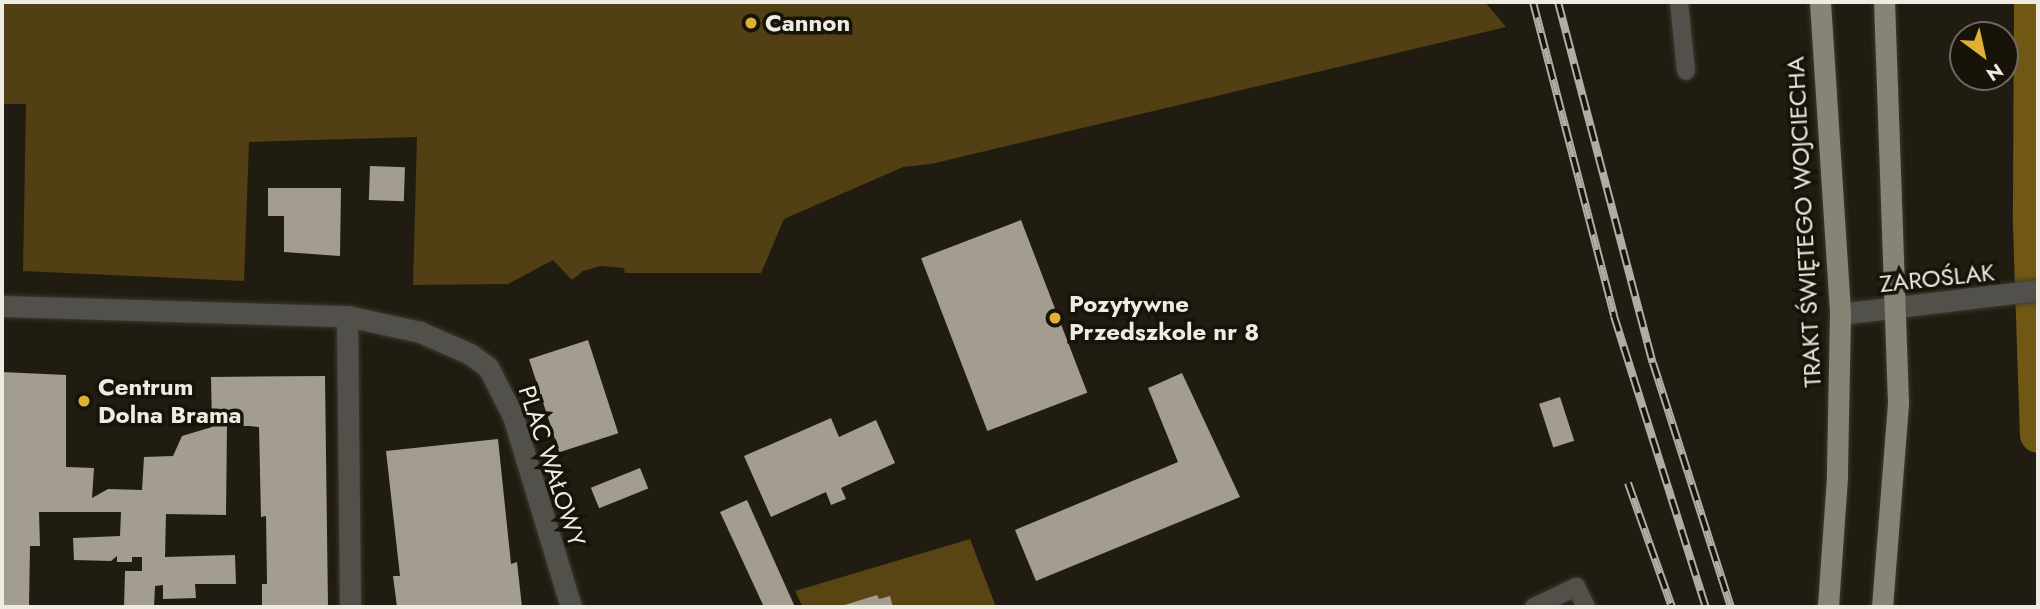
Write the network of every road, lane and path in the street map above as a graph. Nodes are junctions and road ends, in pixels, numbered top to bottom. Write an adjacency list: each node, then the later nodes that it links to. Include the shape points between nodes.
1 (1679, 2): 4 (lane)
2 (1820, 2): 8 (main road, TRAKT ŚWIĘTEGO WOJCIECHA)
3 (1884, 2): 7 (main road)
4 (1686, 71)
5 (2038, 290): 7 (street, ZAROŚLAK)
6 (2, 306): 9 (street, PLAC WAŁOWY)
7 (1898, 308): 8 (street, ZAROŚLAK); 10 (main road, via 1898,402)
8 (1840, 314): 15 (main road, TRAKT ŚWIĘTEGO WOJCIECHA, via 1837,477)
9 (347, 316): 11 (street); 12 (street, PLAC WAŁOWY, via 420,332 488,367 513,416)
10 (1883, 598)
11 (350, 607)
12 (571, 607)
13 (1534, 607): 14 (lane, via 1576,587)
14 (1586, 607)
15 (1828, 607)

